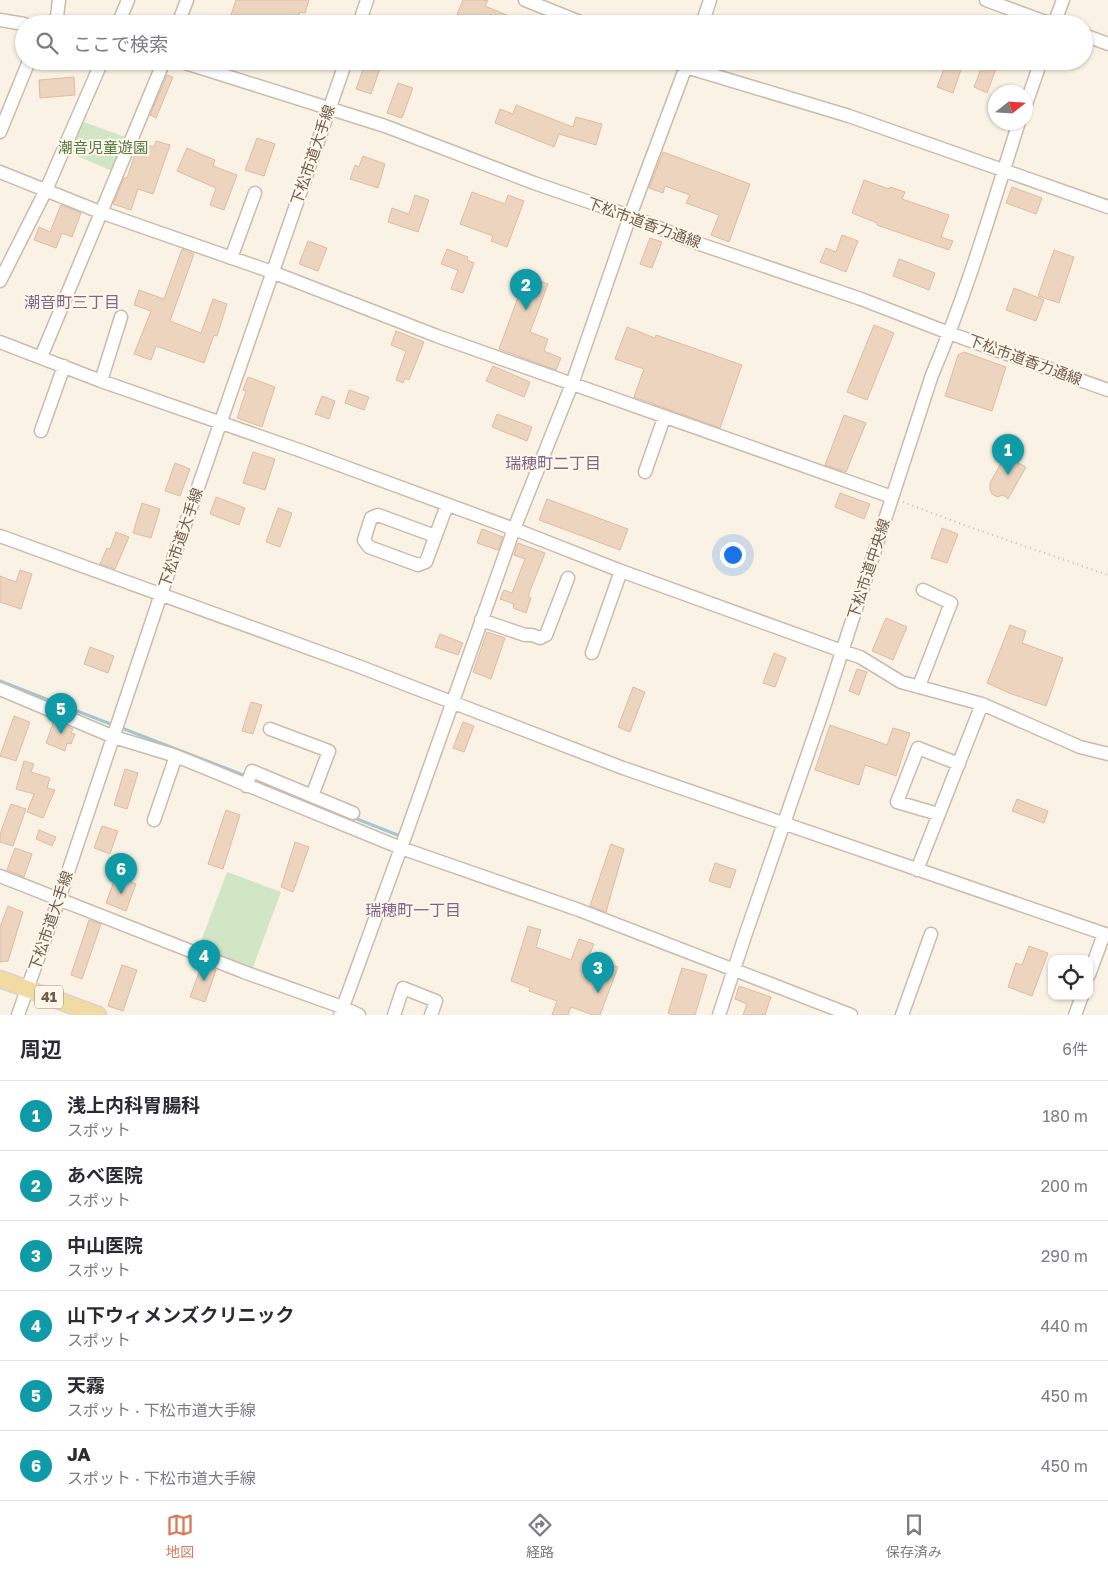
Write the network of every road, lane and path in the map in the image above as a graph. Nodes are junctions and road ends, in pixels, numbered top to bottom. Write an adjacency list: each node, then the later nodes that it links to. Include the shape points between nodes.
1 (58, 0): 9 (street)
2 (128, 0): 10 (street)
3 (187, 0): 11 (street)
4 (367, 0): 12 (street)
5 (525, 0): 13 (street)
6 (710, 0): 14 (street)
7 (986, 0): 15 (street)
8 (1063, 0): 16 (street)
9 (57, 15)
10 (122, 15)
11 (181, 15)
12 (362, 15)
13 (562, 15)
14 (705, 15)
15 (1027, 15)
16 (1056, 15)
17 (0, 20): 18 (street)
18 (15, 22)
19 (1093, 38): 20 (street)
20 (1108, 44)
21 (25, 70): 32 (street)
22 (98, 70): 35 (street)
23 (160, 70): 38 (street)
24 (207, 70): 30 (street, 下松市道香力通線)
25 (343, 70): 30 (street, 下松市道大手線)
26 (685, 70): 39 (street)
27 (706, 70): 33 (street)
28 (1038, 70): 29 (street)
29 (1033, 85)
30 (330, 109): 39 (street, 下松市道香力通線); 41 (street, 下松市道大手線)
31 (1016, 130): 33 (street, 下松市道中央線)
32 (0, 132)
33 (1004, 170): 37 (street); 44 (street, 下松市道中央線)
34 (0, 172): 35 (street)
35 (46, 190): 38 (street); 42 (street)
36 (255, 193): 40 (street)
37 (1108, 207)
38 (100, 212): 40 (street); 46 (street)
39 (630, 216): 44 (street, 下松市道香力通線); 49 (street)
40 (231, 258): 41 (street)
41 (272, 272): 49 (street); 52 (street, 下松市道大手線)
42 (0, 282)
43 (121, 317): 48 (street)
44 (949, 333): 50 (street, 下松市道香力通線); 55 (street, 下松市道中央線)
45 (0, 342): 46 (street)
46 (41, 357): 47 (street)
47 (64, 366): 48 (street); 53 (street)
48 (101, 380): 52 (street)
49 (572, 384): 51 (street); 57 (street)
50 (1108, 390)
51 (664, 418): 54 (street); 55 (street)
52 (221, 423): 56 (street); 64 (street, 下松市道大手線)
53 (41, 431)
54 (645, 472)
55 (892, 497): 61 (path, via 964,526); 66 (street, 下松市道中央線)
56 (447, 505): 57 (street); 59 (street)
57 (514, 529): 60 (street); 65 (street)
58 (0, 536): 64 (street)
59 (435, 536): 59 (street, via 378,516 371,518 364,540 369,547 418,565 426,562)
60 (621, 571): 66 (street); 67 (street)
61 (1108, 575)
62 (568, 578): 65 (street, via 546,635 540,638)
63 (923, 590): 68 (street, via 951,603)
64 (161, 594): 70 (street); 73 (street, 下松市道大手線)
65 (481, 620): 70 (street)
66 (842, 651): 68 (street, via 860,657 900,682); 82 (street, 下松市道中央線)
67 (592, 653)
68 (919, 686): 71 (street)
69 (0, 689): 73 (street)
70 (453, 702): 82 (street, via 623,768); 83 (street)
71 (982, 704): 74 (street, via 1080,747); 76 (street)
72 (270, 729): 78 (street, via 330,751)
73 (114, 737): 75 (street); 86 (street, 下松市道大手線)
74 (1108, 754)
75 (176, 756): 77 (street); 81 (street)
76 (959, 764): 80 (street); 80 (street, via 918,748 897,802)
77 (246, 786): 78 (street, via 252,771); 83 (street)
78 (312, 796): 79 (street)
79 (353, 813)
80 (938, 814): 84 (street)
81 (154, 820)
82 (784, 824): 84 (street); 90 (street, 下松市道中央線)
83 (401, 848): 90 (street, via 579,910); 94 (street)
84 (917, 870): 88 (street)
85 (0, 876): 86 (street)
86 (59, 899): 92 (street, 下松市道大手線); 94 (street)
87 (931, 934): 102 (street)
88 (1106, 934): 89 (street)
89 (1093, 966)
90 (733, 970): 100 (street, 下松市道中央線); 101 (street)
91 (0, 979): 92 (main road, 41)
92 (27, 989): 95 (street, 下松市道大手線); 96 (main road, 41)
93 (1081, 1000): 103 (street)
94 (341, 1011): 97 (street)
95 (18, 1015)
96 (98, 1015)
97 (359, 1015)
98 (394, 1015): 99 (street, via 403,988 436,1001)
99 (431, 1015)
100 (719, 1015)
101 (851, 1015)
102 (902, 1015)
103 (1075, 1015)

